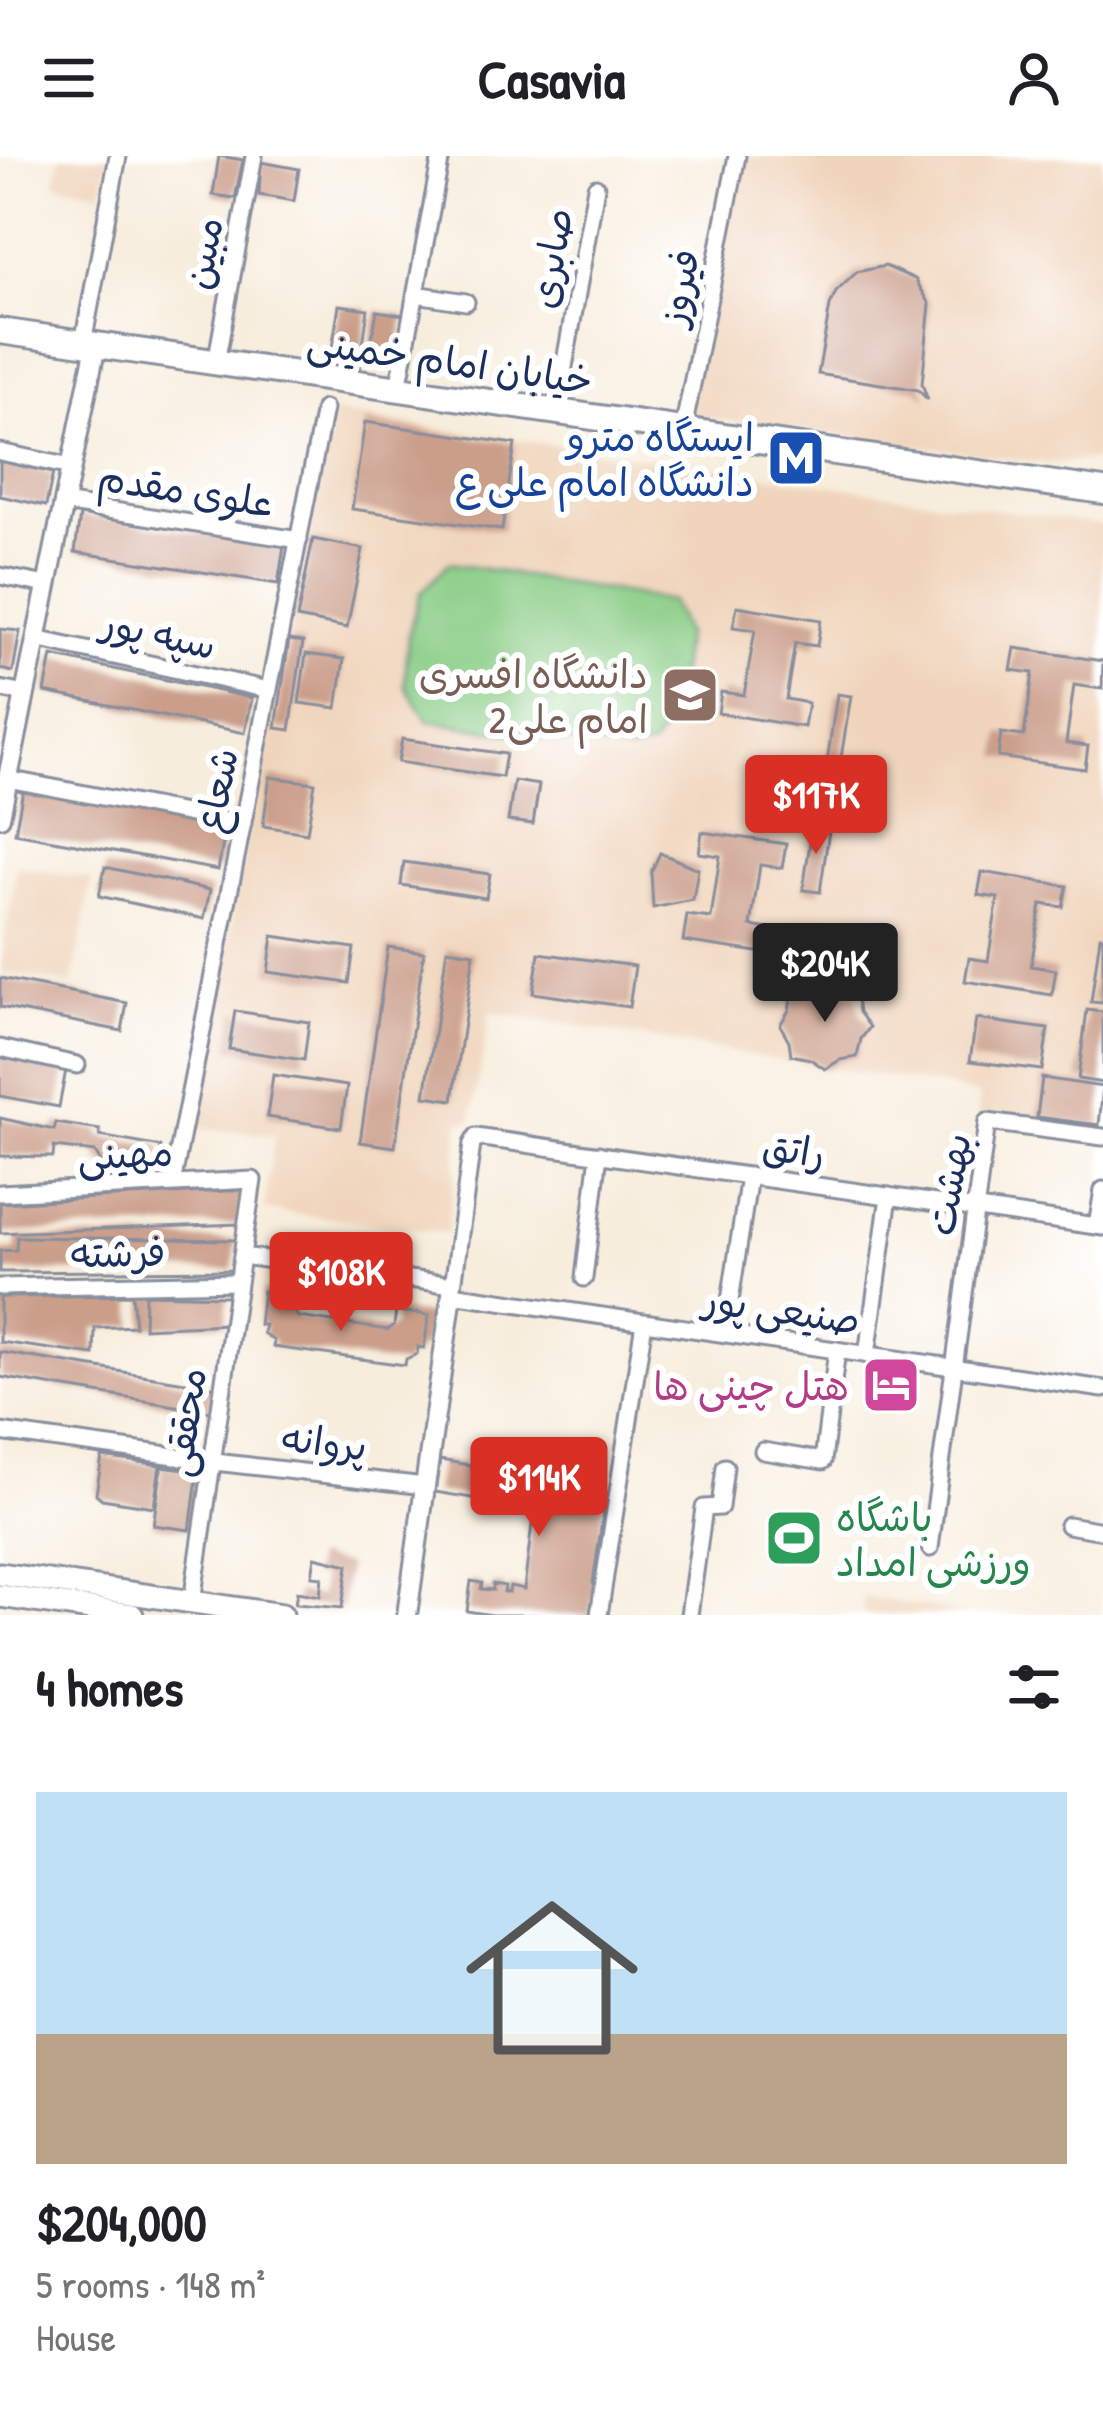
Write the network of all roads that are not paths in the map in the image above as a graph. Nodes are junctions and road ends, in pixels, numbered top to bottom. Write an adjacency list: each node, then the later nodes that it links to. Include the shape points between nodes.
1 (118, 156): 9 (street)
2 (254, 156): 10 (street, مبین)
3 (441, 156): 6 (street)
4 (737, 156): 14 (street, فیروز)
5 (596, 187): 13 (street, صابری)
6 (416, 294): 7 (street); 11 (street)
7 (466, 302)
8 (0, 332): 9 (main road, خیابان امام خمینی)
9 (89, 344): 10 (main road, خیابان امام خمینی); 16 (street)
10 (216, 363): 11 (main road, خیابان امام خمینی)
11 (398, 389): 13 (main road, خیابان امام خمینی)
12 (324, 409): 19 (street, شعاع)
13 (556, 412): 14 (main road, خیابان امام خمینی)
14 (683, 430): 17 (main road, خیابان امام خمینی)
15 (0, 452): 16 (street)
16 (71, 467): 18 (street)
17 (1103, 491)
18 (64, 503): 19 (street, علوی مقدم); 21 (street)
19 (299, 540): 24 (street, شعاع)
20 (0, 576): 21 (street)
21 (47, 585): 22 (street)
22 (36, 640): 24 (street, سپه پور); 25 (street)
23 (0, 689): 25 (street)
24 (269, 690): 28 (street, شعاع)
25 (25, 694): 26 (street)
26 (7, 778): 27 (street); 28 (street)
27 (1, 805)
28 (243, 824): 35 (street, شعاع)
29 (0, 1048): 30 (street)
30 (77, 1065)
31 (1103, 1138): 39 (street, بهشت, via 987,1122)
32 (598, 1154): 33 (street, راتق); 42 (street); 45 (street, راتق, via 476,1136)
33 (749, 1176): 38 (street, راتق); 47 (street)
34 (253, 1180): 35 (street, مهینی); 41 (street, محققی)
35 (172, 1184): 37 (street, مهینی)
36 (1103, 1190): 40 (street)
37 (0, 1193)
38 (889, 1196): 39 (street, راتق); 49 (street)
39 (975, 1209): 40 (street, راتق); 50 (street, بهشت)
40 (1100, 1227)
41 (242, 1256): 43 (street, محققی); 45 (street, صنیعی پور)
42 (584, 1278)
43 (238, 1282): 44 (street, فرشته); 54 (street, محققی)
44 (0, 1287)
45 (452, 1290): 46 (street, صنیعی پور); 56 (street)
46 (644, 1322): 47 (street, صنیعی پور); 67 (street)
47 (725, 1334): 48 (street, صنیعی پور)
48 (837, 1351): 49 (street, صنیعی پور); 53 (street, via 831,1462)
49 (867, 1355): 50 (street, صنیعی پور)
50 (954, 1368): 51 (street, صنیعی پور); 59 (street, بهشت)
51 (1103, 1389)
52 (0, 1432): 54 (street, پروانه)
53 (763, 1451)
54 (214, 1462): 56 (street, پروانه); 62 (street, محققی)
55 (725, 1467): 68 (street, via 719,1507 704,1508)
56 (425, 1486): 66 (street)
57 (1068, 1525): 58 (street)
58 (1103, 1531)
59 (929, 1547)
60 (0, 1574): 62 (main road)
61 (0, 1596): 63 (main road)
62 (191, 1608): 65 (main road)
63 (104, 1613): 64 (main road)
64 (132, 1615)
65 (282, 1615)
66 (407, 1615)
67 (599, 1615)
68 (689, 1615)

